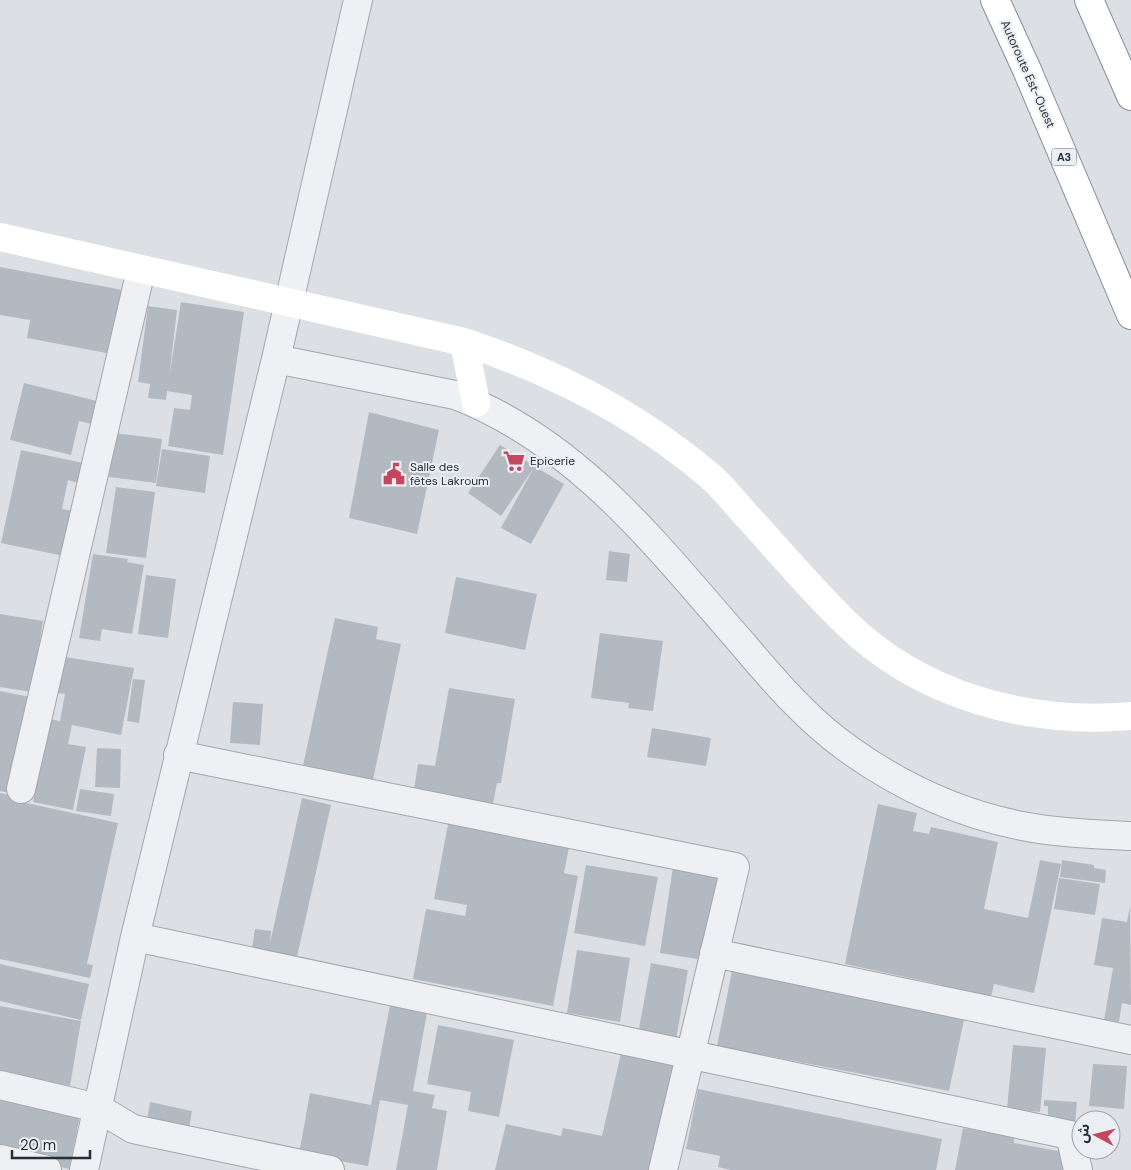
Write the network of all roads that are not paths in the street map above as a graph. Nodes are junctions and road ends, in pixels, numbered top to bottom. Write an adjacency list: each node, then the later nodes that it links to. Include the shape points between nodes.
1 (358, 0): 7 (street)
2 (994, 0): 8 (main road, Autoroute Est-Ouest / A3, via 1028,70)
3 (1089, 0): 4 (main road)
4 (1131, 96)
5 (0, 238): 6 (main road)
6 (141, 270): 7 (main road); 14 (street)
7 (287, 302): 9 (main road); 10 (street)
8 (1131, 315)
9 (464, 342): 11 (main road); 12 (main road, via 553,375 629,416 675,448 712,478 846,623 882,653 922,677 964,696 1008,710 1054,717)
10 (276, 359): 11 (street, via 437,391); 13 (street)
11 (476, 403): 15 (street, via 523,428 567,458 608,493 780,687 850,750 890,776 976,814 1022,826 1069,833)
12 (1131, 716)
13 (178, 755): 16 (street); 17 (street, via 734,867)
14 (21, 789)
15 (1131, 836)
16 (136, 937): 19 (street); 21 (street)
17 (714, 953): 18 (street); 19 (street)
18 (1131, 1040)
19 (691, 1056): 26 (street); 27 (street, via 1070,1135)
20 (0, 1085): 21 (street)
21 (98, 1108): 24 (street); 25 (street, via 133,1129)
22 (0, 1159): 23 (street)
23 (47, 1170)
24 (84, 1170)
25 (330, 1170)
26 (663, 1170)
27 (1078, 1170)

